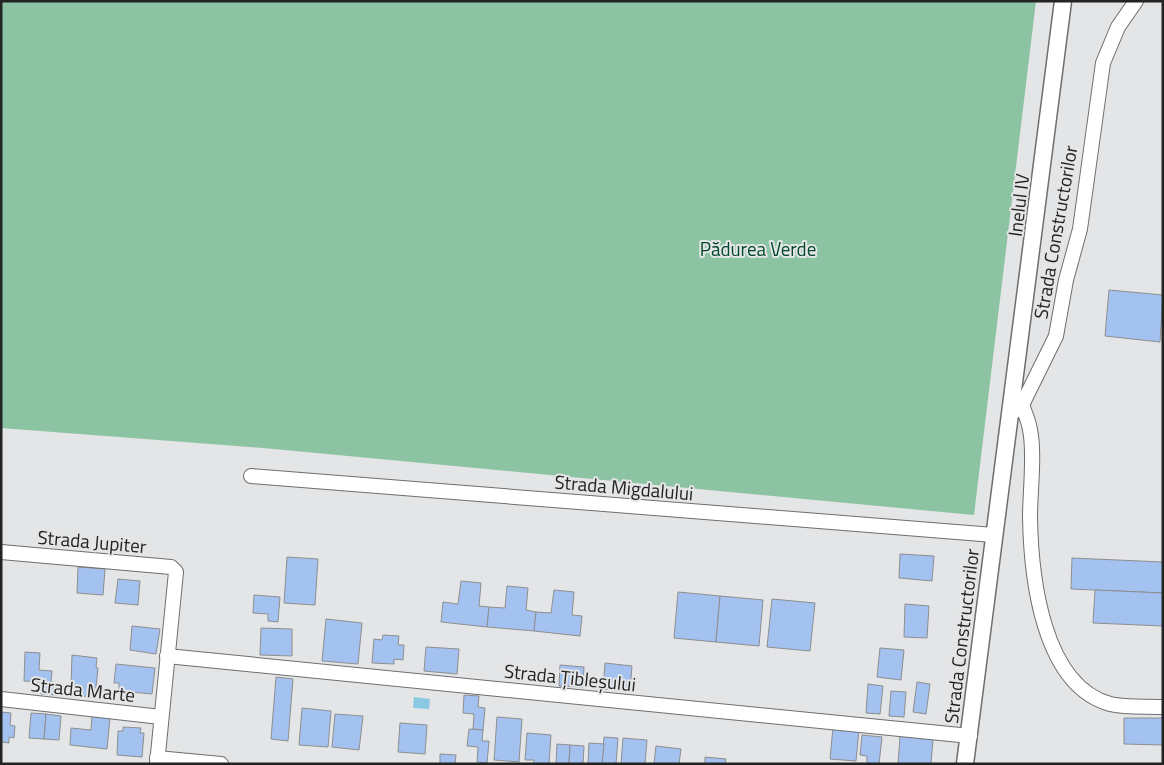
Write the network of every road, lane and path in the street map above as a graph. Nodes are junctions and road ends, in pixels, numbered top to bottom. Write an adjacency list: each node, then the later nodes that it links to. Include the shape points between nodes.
1 (1063, 1): 3 (main road, Inelul IV)
2 (1136, 1): 3 (street, Strada Constructorilor, via 1118,27 1103,63 1086,196 1060,321 1042,368)
3 (1017, 410): 5 (main road, Strada Constructorilor); 9 (street, via 1031,431 1030,518 1036,592 1058,659 1076,684 1092,696 1111,704)
4 (251, 476): 5 (street, Strada Migdalului)
5 (994, 535): 11 (main road, Strada Constructorilor)
6 (1, 552): 7 (street, Strada Jupiter, via 171,567 176,572)
7 (167, 656): 10 (street); 11 (street, Strada Țibleșului)
8 (1, 699): 10 (street, Strada Marte)
9 (1163, 707)
10 (161, 717): 12 (street)
11 (970, 736): 14 (main road, Strada Constructorilor)
12 (157, 761): 13 (street)
13 (221, 764)
14 (965, 764)

